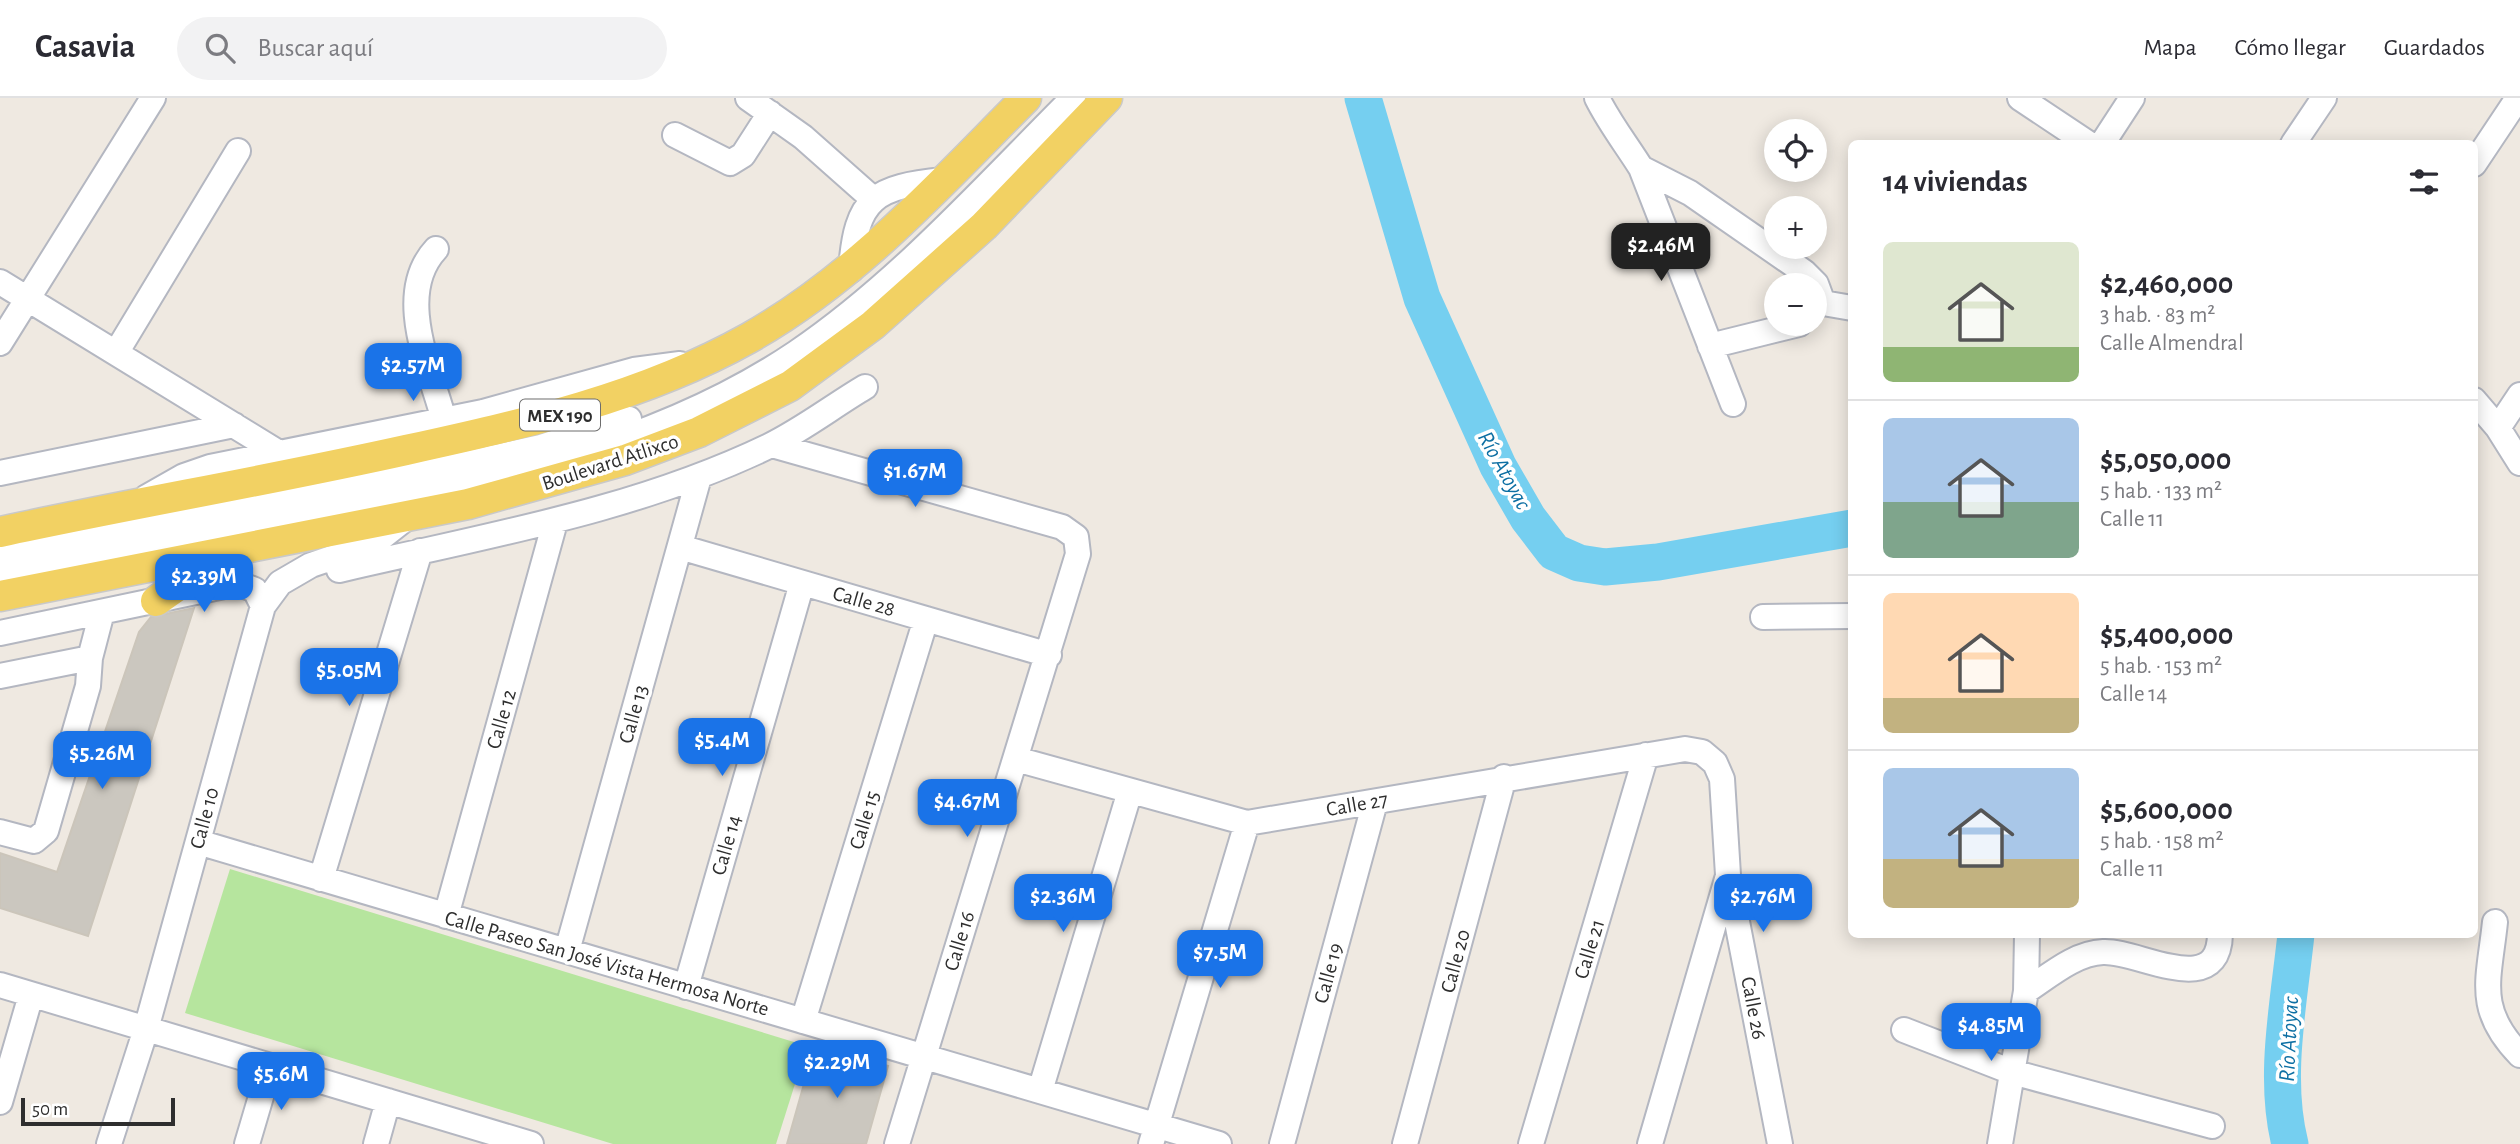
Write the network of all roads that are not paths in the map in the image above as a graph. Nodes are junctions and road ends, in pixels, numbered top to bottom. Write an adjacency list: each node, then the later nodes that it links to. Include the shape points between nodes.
1 (153, 98): 28 (street)
2 (748, 98): 13 (street)
3 (1026, 98): 22 (main road, MEX 190)
4 (1056, 98): 55 (street, via 843,301 754,361 666,405 496,458)
5 (1073, 98): 56 (street, via 857,307 796,353 679,416 569,459 410,496)
6 (1107, 98): 49 (main road, Boulevard Atlixco, via 984,226 873,324 790,386 699,432 625,460 519,491)
7 (1597, 98): 18 (street, via 1612,129)
8 (1613, 98): 18 (street, via 1625,122)
9 (2020, 98): 15 (street)
10 (2132, 98): 16 (street)
11 (2324, 98): 17 (street)
12 (2518, 98): 20 (street)
13 (769, 113): 14 (street, via 743,155 730,163); 23 (street)
14 (675, 135)
15 (2083, 140)
16 (2105, 140)
17 (2296, 140)
18 (1626, 144): 21 (street)
19 (238, 151): 34 (street)
20 (2478, 158)
21 (1641, 168): 26 (street, via 1690,193); 33 (street)
22 (944, 180): 23 (street, via 890,188); 25 (main road, MEX 190)
23 (873, 199): 25 (street, via 859,221)
24 (436, 250): 40 (street, via 424,263 415,296)
25 (851, 270): 35 (main road, MEX 190)
26 (1805, 273)
27 (0, 282): 28 (street)
28 (27, 299): 32 (street); 34 (street)
29 (1848, 308): 30 (street)
30 (1827, 309)
31 (1764, 333): 33 (street)
32 (0, 343)
33 (1710, 346): 38 (street)
34 (116, 353): 41 (street)
35 (708, 359): 40 (street, via 634,370); 48 (main road, MEX 190, via 663,380 543,420 309,471)
36 (864, 387): 43 (street)
37 (2520, 395): 42 (street)
38 (1733, 404)
39 (2478, 405): 42 (street)
40 (444, 420): 44 (street)
41 (234, 425): 44 (street); 46 (street)
42 (2498, 428): 45 (street)
43 (772, 445): 47 (street); 66 (street, Calle 16, via 1062,527 1076,537 1078,554)
44 (279, 453): 48 (street, via 209,467)
45 (2520, 463)
46 (0, 473)
47 (699, 477): 50 (street); 52 (street, Calle 13)
48 (138, 502): 51 (main road, MEX 190)
49 (410, 515): 53 (main road, Boulevard Atlixco); 60 (street, via 373,544 310,565 280,583)
50 (555, 522): 54 (street); 80 (street, Calle 12)
51 (0, 532)
52 (680, 547): 57 (street, Calle 28); 84 (street, Calle 13)
53 (228, 550): 58 (main road, Boulevard Atlixco); 59 (main road)
54 (420, 551): 60 (street, via 318,575); 79 (street)
55 (0, 557)
56 (0, 577)
57 (802, 583): 64 (street, Calle 28); 86 (street, Calle 14)
58 (0, 596)
59 (156, 601): 60 (street, via 242,585 255,590); 61 (street)
60 (263, 606): 77 (street, Calle 10)
61 (102, 612): 65 (street); 67 (street)
62 (1848, 616): 63 (street)
63 (1763, 617)
64 (926, 619): 66 (street, Calle 28); 89 (street, Calle 15)
65 (0, 634)
66 (1049, 655): 71 (street, Calle 16)
67 (90, 658): 68 (street); 76 (street, via 88,686 46,831 34,841)
68 (0, 676)
69 (1702, 752): 70 (street, Calle 27, via 1685,749); 78 (street, Calle 26, via 1715,763 1722,779)
70 (1646, 755): 72 (street, Calle 27); 110 (street, Calle 21)
71 (1016, 760): 73 (street, Calle 27); 93 (street, Calle 16)
72 (1504, 778): 74 (street, Calle 27); 109 (street, Calle 20)
73 (1130, 790): 75 (street, Calle 27); 96 (street)
74 (1375, 802): 75 (street, Calle 27); 108 (street, Calle 19)
75 (1247, 823): 100 (street)
76 (0, 832)
77 (198, 842): 79 (street, Calle Paseo San José Vista Hermosa Norte); 90 (street, Calle 10)
78 (1728, 875): 101 (street, Calle 26); 111 (street)
79 (321, 879): 80 (street, Calle Paseo San José Vista Hermosa Norte)
80 (446, 916): 84 (street, Calle Paseo San José Vista Hermosa Norte)
81 (2495, 922): 92 (street, via 2488,990 2491,1016)
82 (2027, 938): 87 (street)
83 (2219, 938): 87 (street, via 2216,957 2202,968 2183,970 2104,952 2077,958)
84 (567, 951): 86 (street, Calle Paseo San José Vista Hermosa Norte)
85 (0, 985): 88 (street)
86 (686, 986): 89 (street, Calle Paseo San José Vista Hermosa Norte)
87 (2026, 990): 95 (street)
88 (31, 995): 90 (street); 98 (street)
89 (803, 1021): 93 (street, Calle Paseo San José Vista Hermosa Norte)
90 (146, 1029): 94 (street); 103 (street, Calle 10)
91 (1903, 1030): 95 (street)
92 (2520, 1055)
93 (923, 1056): 96 (street, Calle Paseo San José Vista Hermosa Norte); 106 (street, Calle 16)
94 (270, 1066): 97 (street); 104 (street)
95 (2012, 1072): 99 (street); 112 (street)
96 (1040, 1091): 100 (street, Calle Paseo San José Vista Hermosa Norte)
97 (388, 1101): 102 (street); 105 (street)
98 (0, 1102)
99 (2213, 1126)
100 (1153, 1135): 107 (street, Calle Paseo San José Vista Hermosa Norte)
101 (1777, 1141)
102 (517, 1142)
103 (109, 1144)
104 (247, 1144)
105 (376, 1144)
106 (897, 1144)
107 (1219, 1144)
108 (1282, 1144)
109 (1405, 1144)
110 (1531, 1144)
111 (1650, 1144)
112 (2000, 1144)

